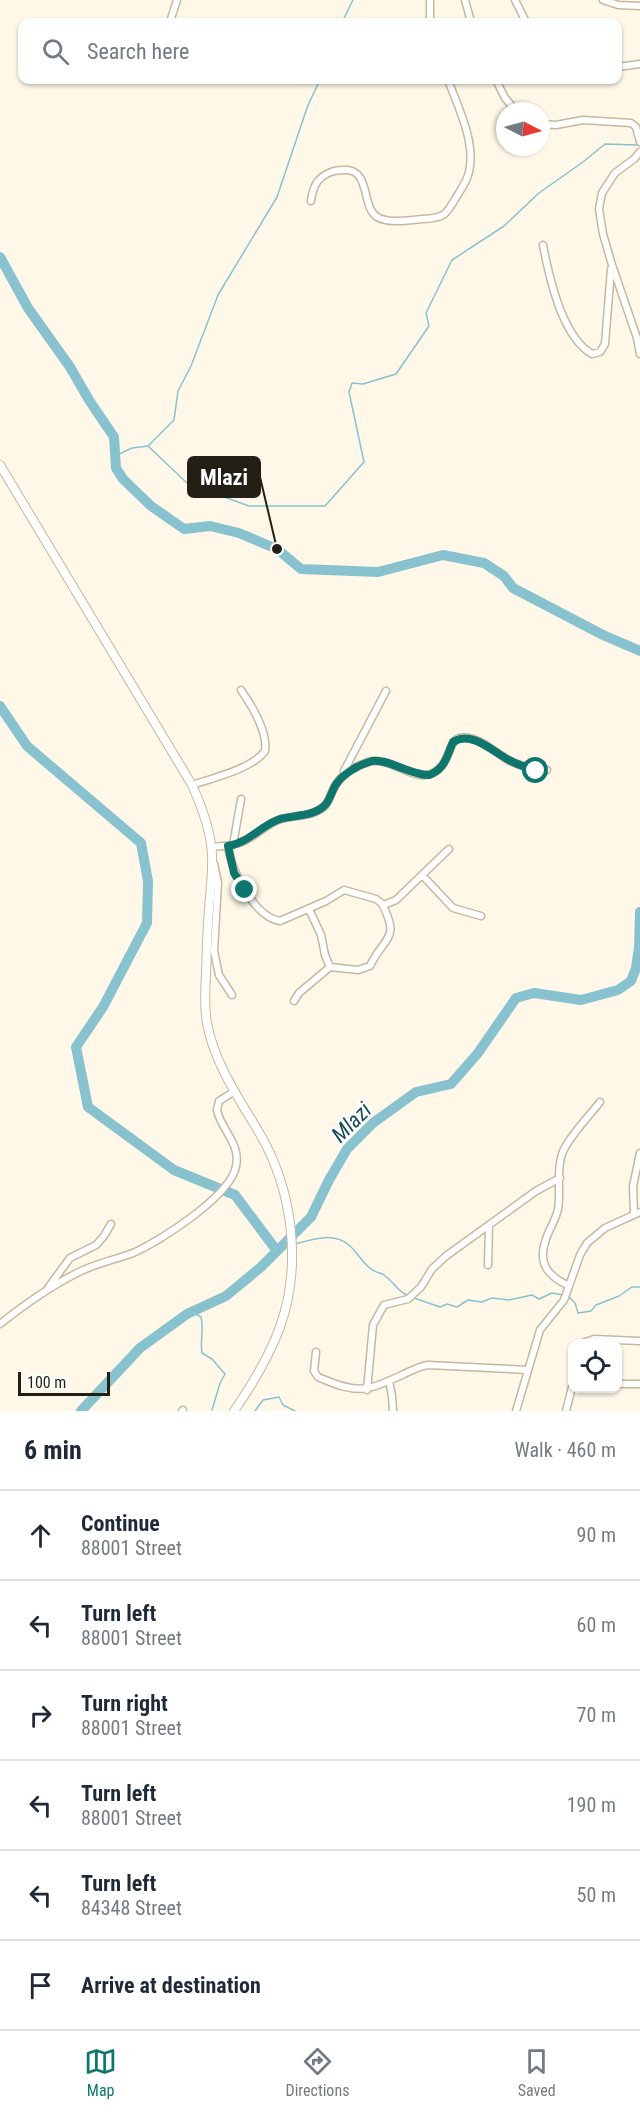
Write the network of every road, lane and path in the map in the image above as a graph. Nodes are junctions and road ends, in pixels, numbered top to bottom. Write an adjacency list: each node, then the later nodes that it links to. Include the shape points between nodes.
1 (177, 0): 7 (street)
2 (430, 0): 8 (street)
3 (465, 0): 9 (street)
4 (515, 0): 10 (street)
5 (603, 0): 6 (street)
6 (640, 6)
7 (171, 18)
8 (430, 18)
9 (470, 18)
10 (524, 18)
11 (640, 64): 12 (street)
12 (622, 66)
13 (449, 84): 19 (street, via 471,156 466,182 444,216 401,220 376,217 360,178 349,170 323,175 316,182)
14 (498, 84): 15 (street)
15 (508, 102)
16 (550, 124): 17 (street, via 583,120 631,123)
17 (640, 142)
18 (640, 152): 21 (street, via 615,172 599,202 599,217)
19 (311, 201)
20 (543, 245): 21 (street, via 555,297 579,343 592,354 600,352 605,344)
21 (612, 265): 22 (street)
22 (640, 354)
23 (0, 465): 28 (street)
24 (241, 690): 28 (street, via 262,731 265,752 239,769)
25 (386, 691): 27 (street)
26 (546, 770): 27 (street, via 539,772 518,764 489,746 464,738 453,742 447,761 429,775 405,771 380,760)
27 (345, 775): 30 (street, via 333,788 325,806 276,821 247,840)
28 (192, 785): 32 (street)
29 (241, 799): 30 (street)
30 (227, 846): 32 (street); 35 (street, via 237,877 265,914 280,921)
31 (449, 849): 33 (street)
32 (211, 850): 38 (street, via 218,883 214,951 219,975); 40 (street, via 205,1008 214,1048)
33 (422, 875): 34 (street, via 396,900); 36 (street, via 453,908)
34 (382, 904): 35 (street, via 370,896 344,890); 37 (street, via 391,930 370,966 358,970)
35 (309, 909): 37 (street)
36 (481, 916)
37 (330, 968): 39 (street)
38 (232, 995)
39 (294, 1000)
40 (235, 1090): 49 (street, via 219,1101 217,1110 233,1142 237,1166 219,1193 199,1211 134,1252 89,1268); 60 (street, via 278,1172 291,1245 284,1313 266,1359)
41 (600, 1102): 43 (street, via 564,1149)
42 (640, 1153): 44 (street, via 633,1186)
43 (560, 1178): 46 (street); 48 (street, via 558,1211 543,1258 547,1272)
44 (637, 1213): 48 (street, via 594,1236 580,1255)
45 (111, 1224): 49 (street, via 96,1245 70,1258)
46 (489, 1225): 47 (street); 58 (street, via 438,1262 408,1299 384,1305 373,1325)
47 (488, 1265)
48 (569, 1288): 54 (street, via 540,1330)
49 (48, 1289): 50 (street)
50 (0, 1324)
51 (622, 1340): 52 (street)
52 (640, 1341)
53 (316, 1352): 58 (street, via 314,1371 318,1377)
54 (528, 1370): 55 (street, via 428,1365); 62 (street)
55 (389, 1381): 58 (street); 61 (street)
56 (622, 1384): 57 (street)
57 (640, 1384)
58 (367, 1390)
59 (571, 1393): 63 (street)
60 (234, 1411)
61 (393, 1411)
62 (516, 1411)
63 (566, 1411)

